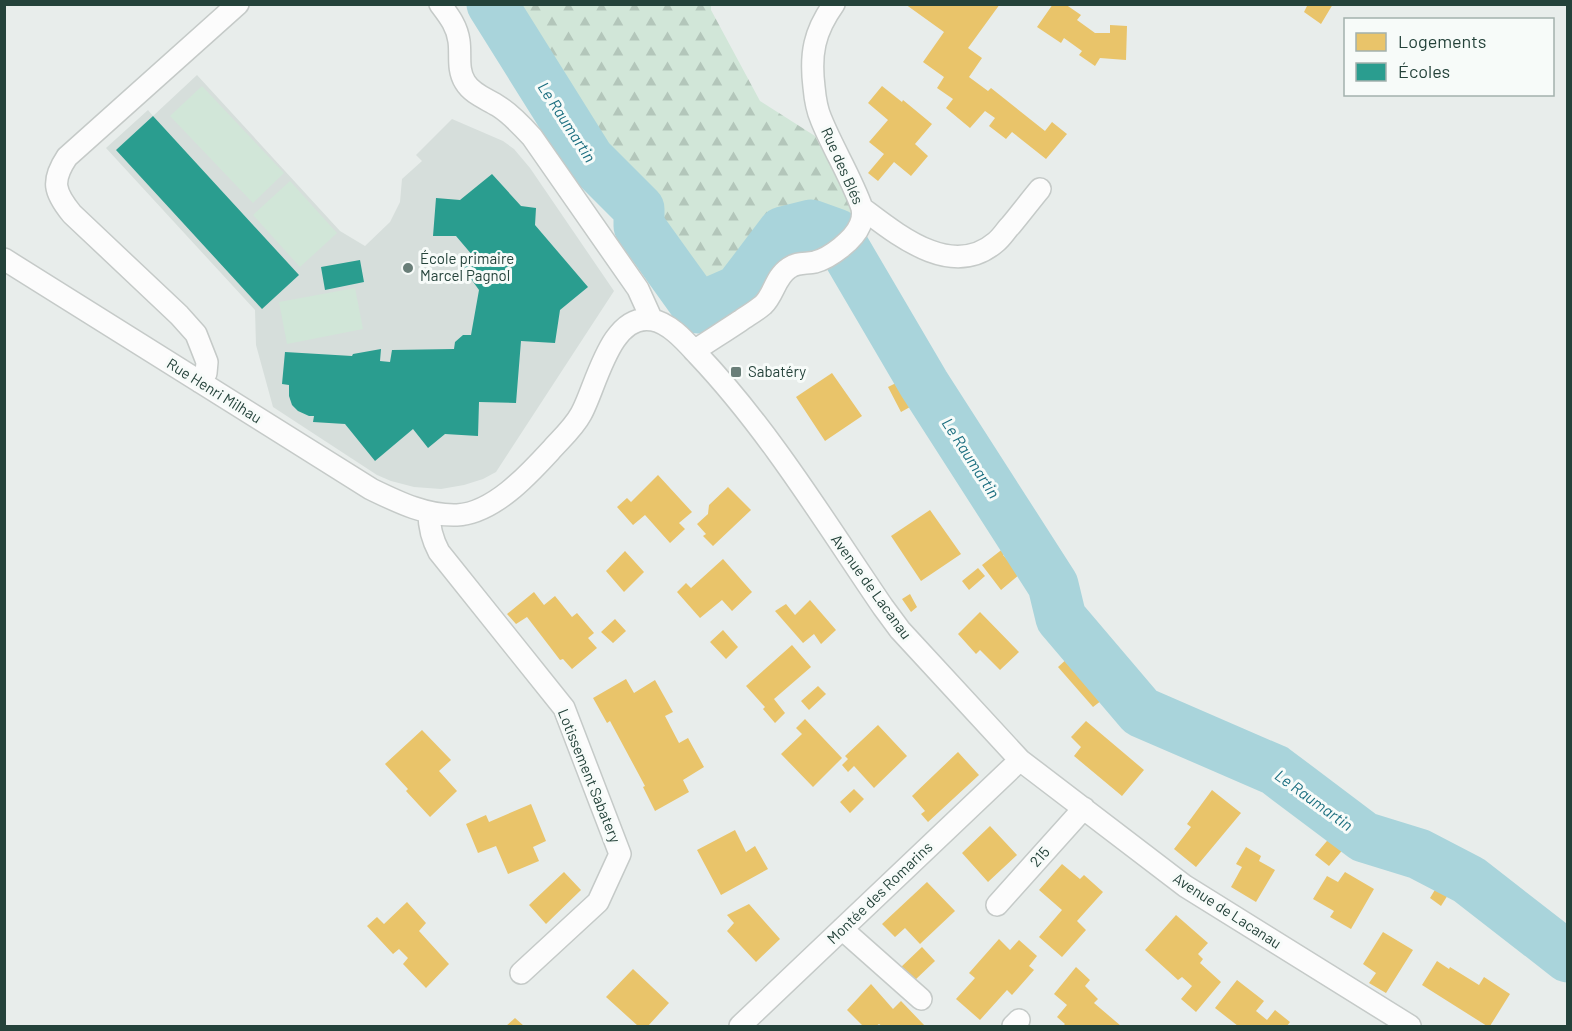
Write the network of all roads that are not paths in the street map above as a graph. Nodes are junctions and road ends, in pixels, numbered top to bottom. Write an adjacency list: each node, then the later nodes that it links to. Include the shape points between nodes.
1 (238, 4): 9 (street, via 67,157 59,169 57,186 72,214 196,334 207,362)
2 (440, 4): 7 (street, via 454,24 464,81 532,137 638,289)
3 (834, 4): 5 (street, Rue des Blés, via 813,48 815,95 820,117)
4 (1040, 189): 5 (street, via 997,241 970,256 953,257 919,246)
5 (862, 208): 8 (street, Rue des Blés, via 862,222 856,233 834,253 817,262 790,267 779,277 762,306)
6 (4, 259): 9 (street, Rue Henri Milhau)
7 (652, 320): 8 (street, Avenue de Lacanau); 10 (street, via 632,323 615,338 579,417 506,493 474,511 458,515)
8 (694, 351): 11 (street, Avenue de Lacanau, via 773,447 900,630)
9 (200, 382): 10 (street, Rue Henri Milhau, via 371,489)
10 (429, 513): 15 (street, Lotissement Sabatery, via 429,527 439,552 564,708 620,854 598,902)
11 (1020, 760): 12 (street, Avenue de Lacanau); 14 (street, Montée des Romarins)
12 (1083, 808): 13 (street, 215); 18 (street, Avenue de Lacanau, via 1185,886)
13 (997, 905)
14 (842, 929): 16 (street); 17 (street, Montée des Romarins)
15 (521, 973)
16 (921, 999)
17 (740, 1026)
18 (1410, 1026)

